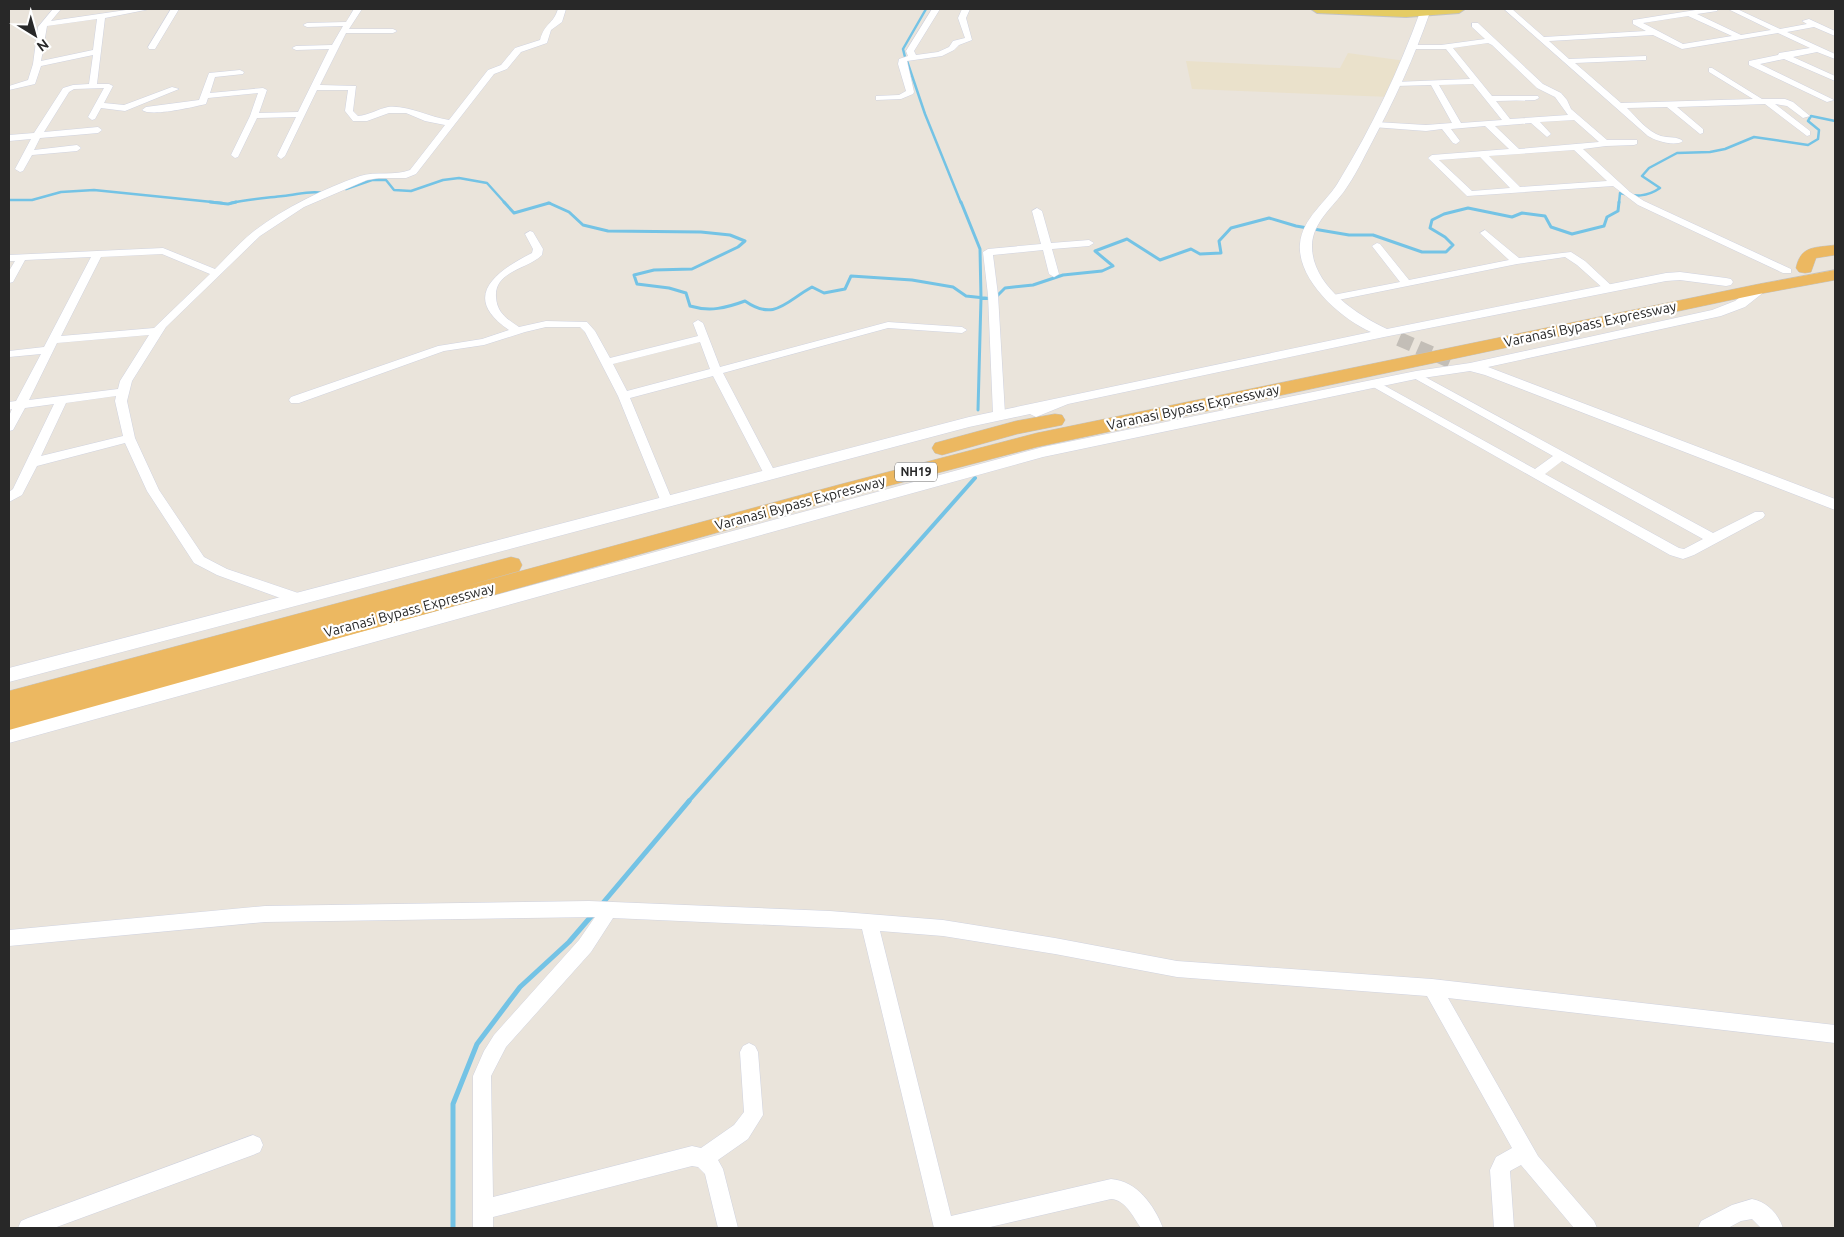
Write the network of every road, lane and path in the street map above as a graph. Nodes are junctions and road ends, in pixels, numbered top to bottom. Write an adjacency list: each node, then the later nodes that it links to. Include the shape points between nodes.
1 (57, 9): 17 (street)
2 (146, 9): 15 (street)
3 (175, 9): 33 (street)
4 (358, 9): 18 (street)
5 (562, 9): 72 (street, via 559,20 547,29 544,41 518,50 504,67 491,72)
6 (936, 9): 40 (street, via 910,51)
7 (966, 9): 40 (street, via 962,15 968,40 956,43 950,52)
8 (1317, 9): 13 (main road)
9 (1459, 9): 13 (main road)
10 (1508, 9): 29 (street)
11 (1714, 9): 14 (street)
12 (1732, 9): 24 (street)
13 (1425, 12): 35 (street)
14 (1689, 13): 25 (street, via 1636,22); 27 (street)
15 (101, 16): 17 (street); 38 (street)
16 (1800, 18): 21 (street)
17 (44, 24): 44 (street)
18 (348, 24): 19 (street); 22 (street)
19 (307, 25)
20 (1475, 25): 30 (street)
21 (1815, 25): 24 (street); 26 (street)
22 (343, 31): 23 (street); 34 (street)
23 (393, 31)
24 (1781, 31): 27 (street); 31 (street)
25 (1654, 33): 27 (street, via 1682,47); 29 (street)
26 (1835, 34)
27 (1741, 38)
28 (1835, 38): 31 (street)
29 (1544, 39): 43 (street)
30 (1492, 41): 32 (street); 69 (street, via 1540,86 1558,95)
31 (1807, 44): 37 (street)
32 (1448, 46): 35 (street); 48 (street)
33 (152, 47)
34 (334, 47): 36 (street); 52 (street)
35 (1413, 47): 49 (street)
36 (296, 48)
37 (1819, 49): 39 (street); 41 (street)
38 (97, 52): 44 (street); 51 (street)
39 (1782, 55): 47 (street); 59 (street, via 1752,63)
40 (913, 57): 56 (street, via 903,59 902,64 910,92)
41 (1835, 57)
42 (1644, 58): 43 (street)
43 (1568, 61): 63 (street)
44 (37, 64): 53 (street, via 32,82)
45 (1712, 70): 60 (street)
46 (240, 72): 55 (street, via 213,75)
47 (1835, 79)
48 (1475, 81): 50 (street); 58 (street)
49 (1395, 84): 50 (street); 73 (street)
50 (1434, 84): 76 (street)
51 (93, 86): 62 (street, via 109,86); 81 (street, via 66,90)
52 (314, 87): 65 (street); 72 (street, via 353,88 348,111 356,119 388,110 407,110 428,119)
53 (9, 88)
54 (175, 89): 62 (street, via 124,108)
55 (205, 96): 64 (street, via 201,103); 66 (street, via 262,90)
56 (879, 98)
57 (1535, 98): 58 (street)
58 (1489, 99): 71 (street)
59 (1830, 100)
60 (1765, 102): 61 (street); 67 (street, via 1786,102); 79 (street)
61 (1669, 104): 63 (street); 78 (street)
62 (98, 105): 68 (street)
63 (1619, 106): 84 (street, via 1651,134)
64 (146, 110)
65 (301, 114): 66 (street); 93 (street)
66 (254, 116): 92 (street)
67 (1806, 116)
68 (92, 117)
69 (1576, 118): 70 (street); 86 (street)
70 (1533, 120): 71 (street); 80 (street)
71 (1508, 122): 74 (street)
72 (450, 123): 110 (street, via 413,172 364,178 301,205 258,234)
73 (1376, 124): 75 (street, via 1418,128); 118 (street, via 1343,184 1314,219 1305,244 1314,274)
74 (1488, 124): 76 (street); 89 (street)
75 (1445, 126): 76 (street); 83 (street)
76 (1458, 126)
77 (98, 130): 81 (street)
78 (1700, 131)
79 (1806, 133)
80 (1547, 134)
81 (37, 136): 82 (street); 90 (street)
82 (9, 138)
83 (1456, 141)
84 (1679, 141)
85 (1634, 142): 86 (street)
86 (1604, 143): 87 (street)
87 (1576, 147): 89 (street); 95 (street)
88 (77, 148): 90 (street)
89 (1517, 152): 91 (street)
90 (28, 153): 94 (street)
91 (1482, 154): 96 (street); 96 (street, via 1432,158 1470,194)
92 (234, 155)
93 (281, 156)
94 (20, 169)
95 (1615, 183): 96 (street); 109 (street, via 1630,196)
96 (1518, 190)
97 (1037, 211): 101 (street)
98 (530, 234): 122 (street, via 538,249 537,255 504,273 495,281 490,294 494,312)
99 (1485, 234): 107 (street)
100 (1089, 243): 101 (street)
101 (1047, 246): 111 (street); 141 (street, via 988,252)
102 (1377, 246): 115 (street)
103 (1835, 250): 109 (highway, via 1811,254)
104 (97, 255): 106 (street); 110 (street, via 162,252); 126 (street)
105 (9, 258): 106 (street)
106 (22, 258): 113 (street)
107 (1517, 260): 115 (street); 116 (street, via 1567,254)
108 (1835, 262): 109 (highway, Varanasi Bypass Expressway / NH19)
109 (1796, 269): 114 (highway, Varanasi Bypass Expressway / NH19)
110 (216, 273): 121 (street)
111 (1054, 274)
112 (1835, 275): 117 (highway, Varanasi Bypass Expressway / NH19)
113 (9, 280)
114 (1726, 282): 116 (street, via 1680,276); 143 (highway, Varanasi Bypass Expressway / NH19)
115 (1406, 283): 118 (street)
116 (1608, 288): 123 (street)
117 (1760, 289): 130 (street, via 1740,304 1716,313); 157 (highway, Varanasi Bypass Expressway / NH19, via 1037,440)
118 (1333, 298): 123 (street, via 1361,321)
119 (698, 323): 124 (street)
120 (962, 330): 131 (street, via 888,325)
121 (157, 331): 126 (street); 134 (street)
122 (518, 331): 128 (street, via 546,324 583,324); 137 (street, via 484,342 442,348)
123 (1385, 333): 125 (street); 140 (street)
124 (704, 338): 128 (street); 131 (street)
125 (1399, 339)
126 (51, 345): 127 (street); 138 (street)
127 (9, 354)
128 (606, 362): 135 (street)
129 (1450, 362): 130 (street)
130 (1470, 367): 132 (street); 151 (street)
131 (717, 372): 135 (street); 147 (street)
132 (1416, 376): 133 (street); 145 (street)
133 (1374, 384): 148 (street); 158 (street, via 1043,452)
134 (122, 392): 136 (street); 144 (street)
135 (624, 396): 150 (street)
136 (62, 399): 138 (street); 146 (street)
137 (295, 400)
138 (21, 404): 139 (street); 142 (street)
139 (9, 406)
140 (1046, 406): 141 (street); 143 (street)
141 (999, 414): 147 (street)
142 (9, 427)
143 (1016, 428): 156 (highway, Varanasi Bypass Expressway / NH19)
144 (129, 438): 146 (street); 154 (street, via 153,491 199,560 222,572)
145 (1561, 456): 148 (street); 153 (street)
146 (32, 463): 149 (street, via 18,492)
147 (770, 474): 150 (street)
148 (1536, 474): 153 (street, via 1676,552 1689,552)
149 (9, 498)
150 (667, 502): 154 (street)
151 (1835, 505)
152 (1759, 515): 153 (street)
153 (1713, 539)
154 (299, 599): 155 (street)
155 (9, 675)
156 (9, 701)
157 (9, 720)
158 (9, 735)
159 (609, 910): 160 (street); 161 (street, via 265,914); 168 (street, via 585,946 500,1041 482,1076)
160 (869, 922): 162 (street, via 943,928 1177,969); 172 (street)
161 (9, 938)
162 (1432, 988): 163 (street); 166 (street)
163 (1835, 1034)
164 (749, 1052): 167 (street, via 754,1115 741,1132)
165 (253, 1145): 169 (street)
166 (1526, 1152): 174 (street, via 1503,1164 1500,1170); 175 (street, via 1548,1186)
167 (703, 1158): 168 (street, via 692,1156); 171 (street, via 713,1169)
168 (482, 1219)
169 (63, 1222): 170 (street)
170 (28, 1228)
171 (728, 1228)
172 (944, 1228): 173 (street, via 1111,1189 1122,1190 1133,1199)
173 (1153, 1228)
174 (1504, 1228)
175 (1587, 1228)
176 (1708, 1228): 177 (street, via 1747,1209 1762,1214)
177 (1773, 1228)

